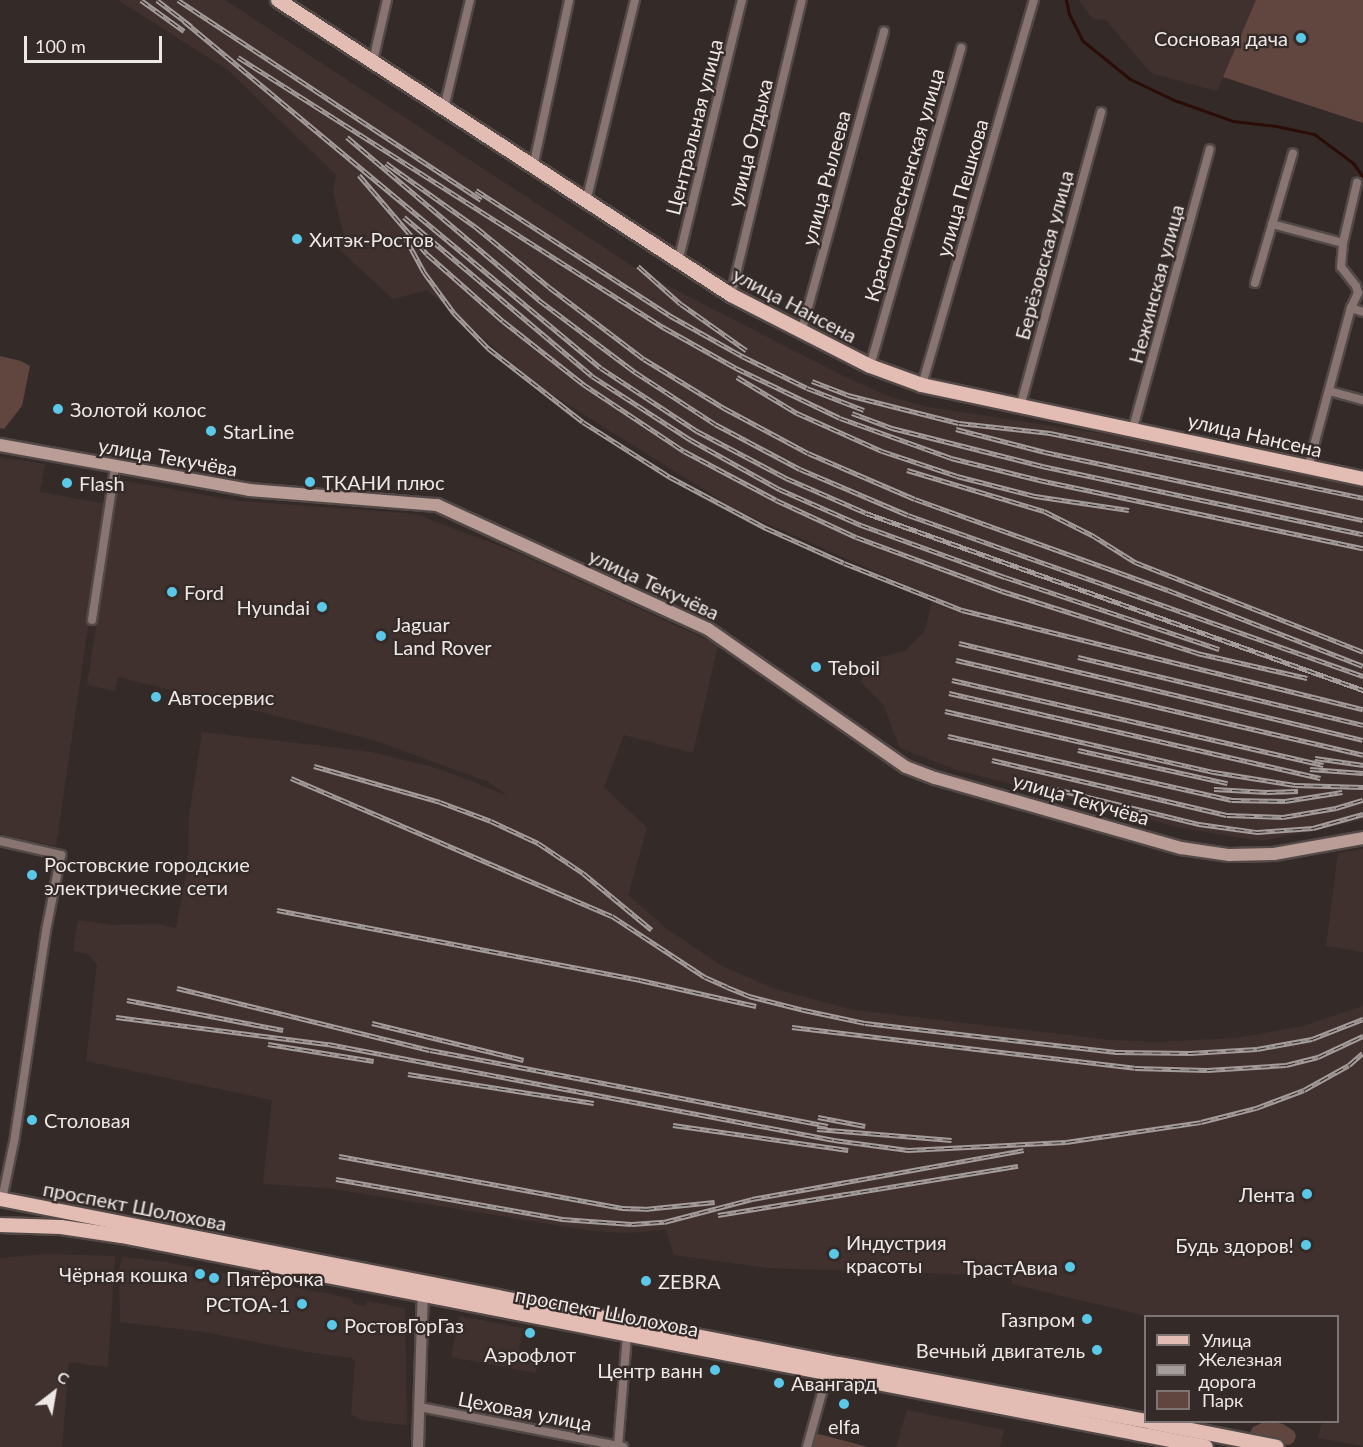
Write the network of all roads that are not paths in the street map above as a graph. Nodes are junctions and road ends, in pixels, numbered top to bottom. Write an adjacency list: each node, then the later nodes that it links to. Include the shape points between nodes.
1 (278, 0): 11 (main road, улица Нансена)
2 (387, 0): 11 (street)
3 (470, 0): 12 (street)
4 (569, 0): 16 (street)
5 (635, 0): 18 (street)
6 (742, 0): 21 (street, Центральная улица)
7 (802, 0): 23 (street, улица Отдыха)
8 (1034, 0): 28 (street, улица Пешкова)
9 (884, 31): 26 (street, улица Рылеева)
10 (961, 48): 27 (street, Краснопресненская улица)
11 (373, 62): 12 (main road, улица Нансена)
12 (444, 108): 16 (main road, улица Нансена)
13 (1101, 112): 31 (street, Берёзовская улица)
14 (1210, 149): 32 (street, Нежинская улица)
15 (1293, 153): 19 (street)
16 (533, 167): 18 (main road, улица Нансена)
17 (1357, 183): 20 (street)
18 (586, 202): 21 (main road, улица Нансена)
19 (1272, 224): 20 (street); 22 (street)
20 (1343, 243): 24 (street, via 1341,267 1358,293)
21 (678, 262): 23 (main road, улица Нансена)
22 (1255, 283)
23 (730, 295): 26 (main road, улица Нансена)
24 (1351, 308): 25 (street); 29 (street)
25 (1363, 312)
26 (801, 333): 27 (main road, улица Нансена)
27 (870, 366): 28 (main road, улица Нансена)
28 (922, 385): 31 (main road, улица Нансена)
29 (1329, 391): 30 (street); 35 (street)
30 (1363, 400)
31 (1020, 407): 32 (main road, улица Нансена)
32 (1133, 428): 35 (main road, улица Нансена)
33 (0, 445): 34 (main road, улица Текучёва)
34 (115, 468): 37 (street); 38 (main road, улица Текучёва, via 249,490 438,506 708,629 906,767 935,778 1181,848 1229,855 1274,854)
35 (1308, 468): 36 (main road, улица Нансена)
36 (1363, 479)
37 (92, 620)
38 (1363, 838)
39 (0, 841): 40 (street, via 61,855 15,1137)
40 (1, 1199): 42 (main road, проспект Шолохова)
41 (0, 1226): 42 (main road, проспект Шолохова, via 61,1227 122,1236)
42 (423, 1289): 43 (main road, проспект Шолохова); 45 (street); 46 (main road, проспект Шолохова)
43 (627, 1336): 44 (main road, проспект Шолохова); 49 (street)
44 (828, 1375): 50 (street); 51 (main road, проспект Шолохова)
45 (420, 1407): 48 (street); 49 (street, Цеховая улица)
46 (1144, 1420)
47 (1155, 1423): 52 (main road)
48 (418, 1447)
49 (619, 1447)
50 (807, 1447)
51 (1206, 1447)
52 (1277, 1447)

